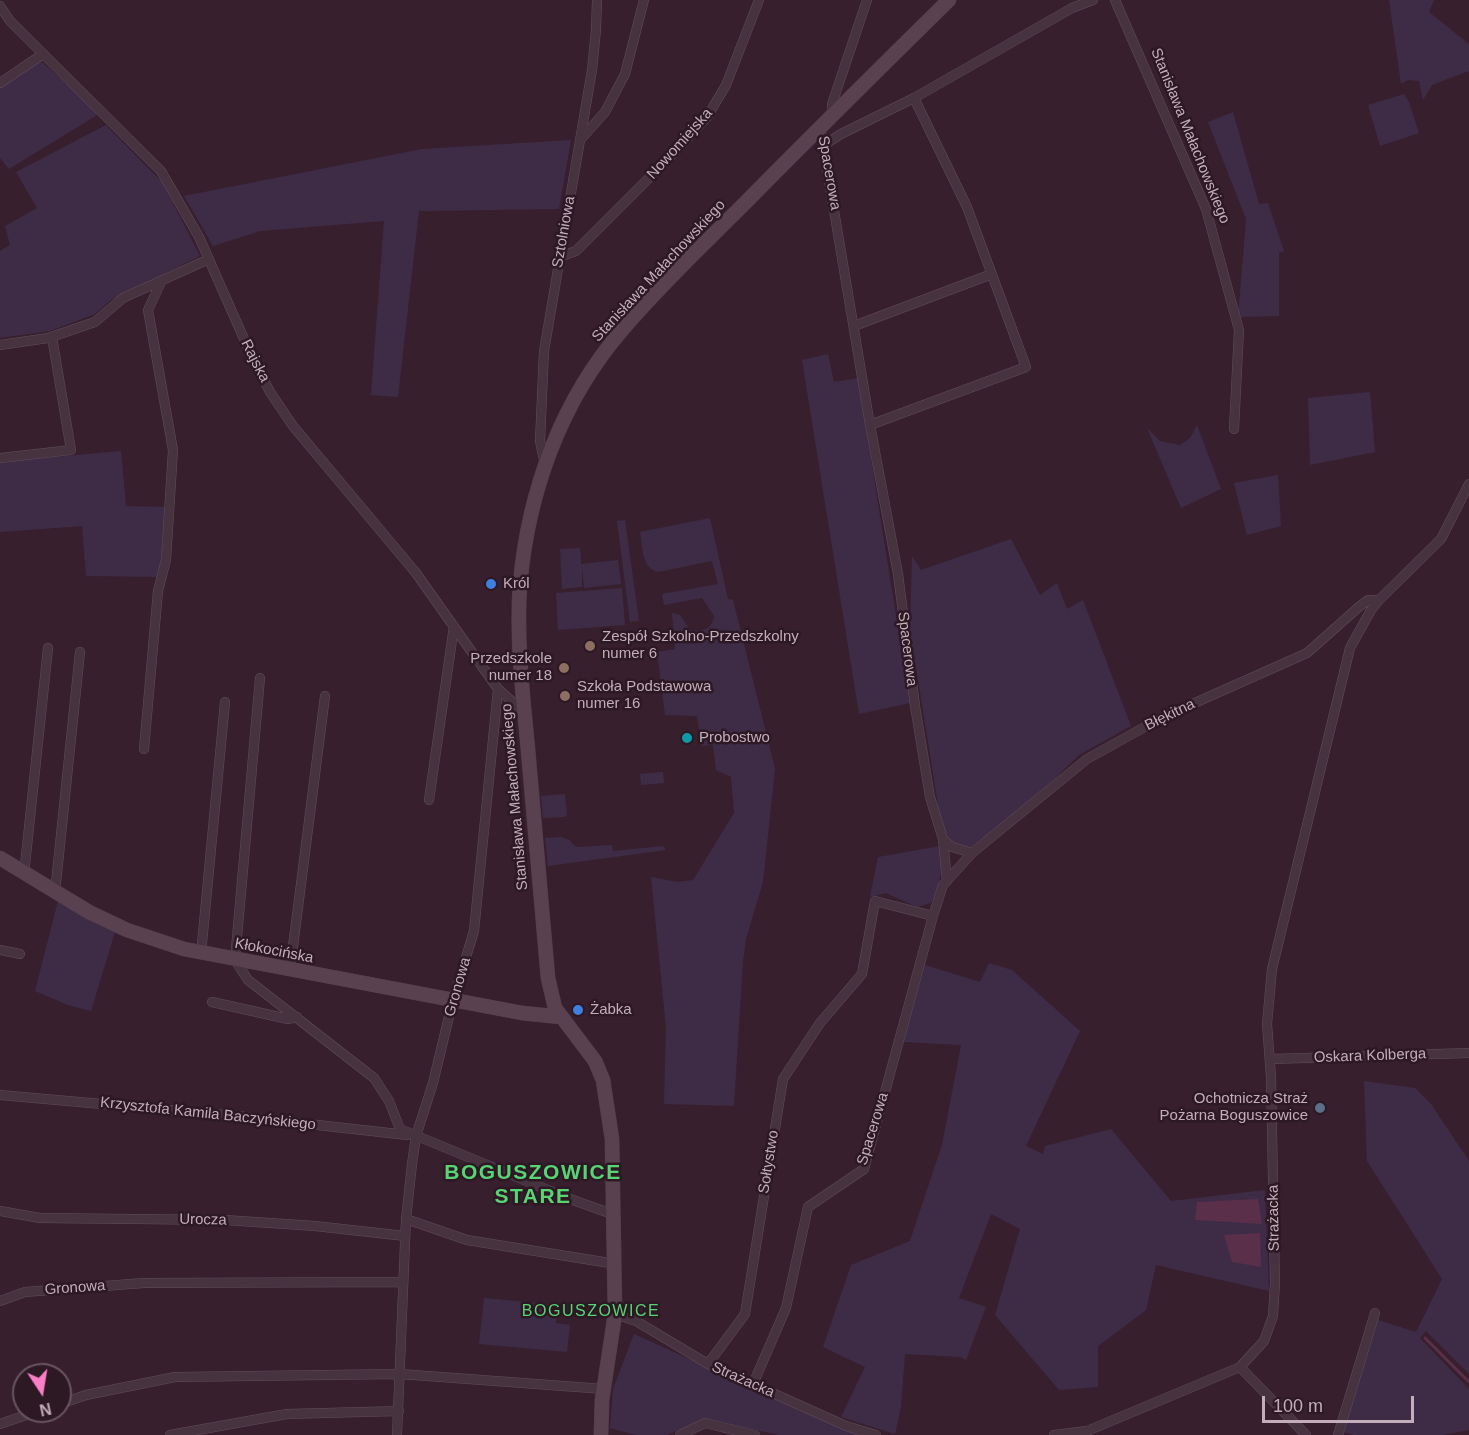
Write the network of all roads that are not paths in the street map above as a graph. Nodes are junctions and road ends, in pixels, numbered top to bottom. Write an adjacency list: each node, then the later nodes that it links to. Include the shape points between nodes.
1 (597, 0): 15 (street, Sztolniowa, via 594,52)
2 (644, 0): 15 (street, via 625,74 605,112)
3 (759, 0): 17 (street, Nowomiejska, via 726,85 707,117 576,251)
4 (867, 0): 12 (street, via 832,104)
5 (949, 0): 12 (street, Stanisława Małachowskiego)
6 (1093, 0): 11 (street, via 1072,8)
7 (1115, 0): 25 (street, Stanisława Małachowskiego, via 1206,209 1239,330)
8 (0, 6): 9 (street, Rajska)
9 (43, 54): 10 (street); 18 (street, Rajska, via 161,171)
10 (0, 83)
11 (914, 98): 14 (street); 19 (street, via 967,207)
12 (833, 114): 13 (street, Stanisława Małachowskiego)
13 (820, 127): 14 (street); 16 (street, Spacerowa); 27 (street, Stanisława Małachowskiego, via 622,329 588,376)
14 (841, 134): 16 (street)
15 (579, 141): 17 (street, Sztolniowa)
16 (824, 145): 21 (street, Spacerowa)
17 (559, 257): 27 (street, Sztolniowa, via 542,363 540,441)
18 (209, 259): 20 (street); 30 (street, Rajska, via 270,392)
19 (992, 274): 21 (street); 24 (street, via 1026,368)
20 (162, 280): 22 (street, via 123,298 95,322); 38 (street, via 148,310 173,450 166,560 158,591)
21 (854, 326): 24 (street, Spacerowa)
22 (52, 337): 23 (street); 26 (street, via 71,450)
23 (0, 345)
24 (870, 425): 40 (street, Spacerowa, via 898,574 930,797)
25 (1234, 429)
26 (0, 458)
27 (545, 465): 37 (street, Stanisława Małachowskiego, via 531,511 520,587)
28 (1469, 484): 29 (street, Błękitna, via 1441,539)
29 (1379, 600): 41 (street, Błękitna, via 1368,600 1307,653 1161,718 1087,759); 57 (street, Błękitna, via 1350,648 1272,969 1267,1024)
30 (454, 626): 34 (street, Rajska); 39 (street)
31 (48, 648): 43 (street, via 25,865)
32 (80, 652): 45 (street)
33 (260, 678): 50 (street)
34 (498, 689): 37 (street, Rajska); 52 (street, Gronowa, via 474,931)
35 (325, 696): 51 (street)
36 (225, 702): 49 (street)
37 (524, 712): 55 (street, Stanisława Małachowskiego, via 548,978 551,998)
38 (144, 749)
39 (429, 800)
40 (943, 839): 41 (street, via 952,847); 44 (street, Spacerowa)
41 (972, 853): 44 (street, Błękitna)
42 (0, 858): 43 (street, Kłokocińska)
43 (21, 872): 45 (street, Kłokocińska)
44 (947, 881): 46 (street, Spacerowa)
45 (53, 891): 49 (street, Kłokocińska, via 127,930)
46 (933, 916): 69 (street, Sołtystwo, via 875,901 862,974 820,1023 783,1079 745,1314); 72 (street, Spacerowa, via 864,1169 808,1207 786,1308)
47 (0, 950): 48 (street)
48 (20, 954)
49 (201, 954): 50 (street, Kłokocińska)
50 (236, 960): 51 (street, Kłokocińska); 54 (street, via 248,980)
51 (290, 970): 52 (street, Kłokocińska)
52 (453, 1000): 55 (street, Kłokocińska); 59 (street, Gronowa)
53 (212, 1002): 54 (street, via 288,1019)
54 (297, 1017): 59 (street, via 374,1078 400,1129)
55 (561, 1017): 61 (street, Stanisława Małachowskiego, via 595,1061 603,1080 612,1139)
56 (1469, 1053): 57 (street, Oskara Kolberga)
57 (1271, 1059): 70 (street, Strażacka, via 1273,1316 1264,1341)
58 (0, 1095): 59 (street, Krzysztofa Kamila Baczyńskiego)
59 (416, 1136): 61 (street); 62 (street, Gronowa)
60 (0, 1211): 63 (street, Urocza, via 40,1218 225,1220)
61 (615, 1215): 64 (street, Stanisława Małachowskiego)
62 (406, 1219): 63 (street, Gronowa); 64 (street, via 467,1240)
63 (405, 1236): 65 (street, Gronowa)
64 (616, 1264): 68 (street, Stanisława Małachowskiego)
65 (403, 1282): 66 (street, Gronowa, via 144,1283 25,1292); 71 (street, Gronowa)
66 (0, 1301)
67 (1375, 1312): 84 (street)
68 (615, 1314): 69 (street, Strażacka, via 636,1321); 73 (street, Stanisława Małachowskiego)
69 (708, 1364): 72 (street, Strażacka)
70 (1240, 1367): 82 (street, Strażacka, via 1087,1431); 83 (street)
71 (400, 1374): 73 (street); 74 (street, via 175,1377); 75 (street, Gronowa)
72 (753, 1384): 81 (street, Strażacka, via 846,1426)
73 (604, 1389): 78 (street, Stanisława Małachowskiego)
74 (72, 1400)
75 (399, 1411): 76 (street, via 286,1414); 77 (street, Gronowa)
76 (170, 1435)
77 (397, 1435)
78 (601, 1435)
79 (680, 1435): 80 (street, via 705,1423)
80 (755, 1435)
81 (876, 1435)
82 (1054, 1435)
83 (1306, 1435)
84 (1338, 1435)

